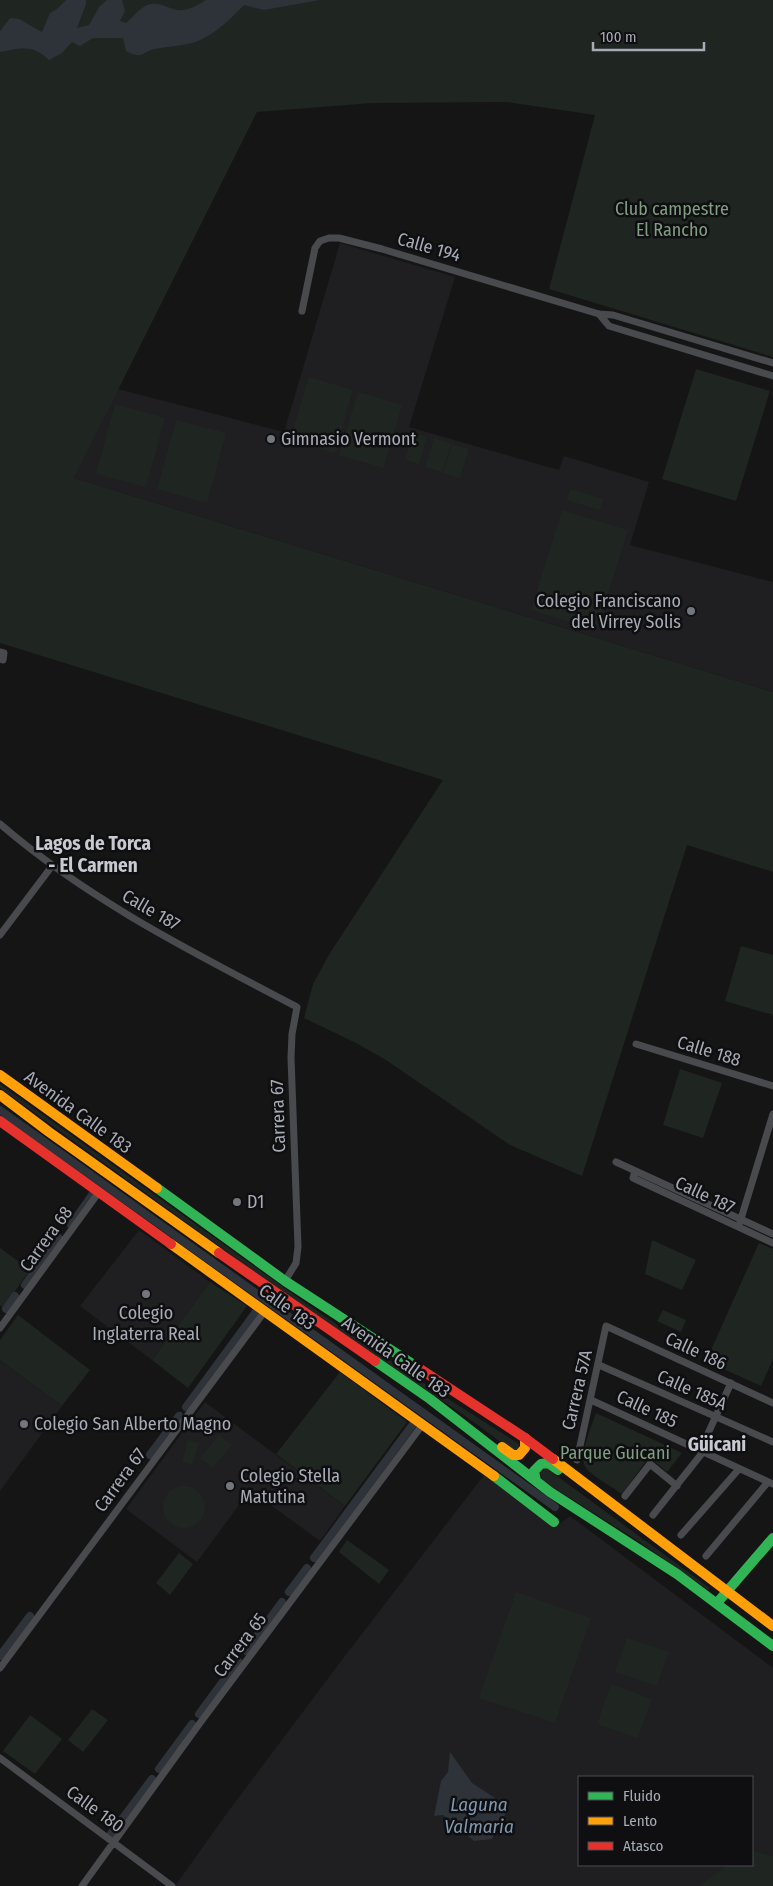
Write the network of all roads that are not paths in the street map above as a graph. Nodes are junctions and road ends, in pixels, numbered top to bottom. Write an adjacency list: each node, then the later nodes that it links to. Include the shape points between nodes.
1 (302, 311): 2 (street, Calle 194, via 315,248 320,241 339,238)
2 (599, 314): 3 (street, Calle 194, via 613,315); 4 (street, Calle 194, via 609,326)
3 (773, 363)
4 (773, 376)
5 (0, 652): 6 (street, via 4,653 3,660)
6 (0, 659)
7 (0, 824): 8 (street, Calle 187)
8 (52, 866): 9 (street); 10 (street, Calle 187, via 202,957)
9 (0, 935)
10 (297, 1007): 24 (street, Carrera 67, via 292,1058 298,1247 296,1264)
11 (636, 1044): 13 (street, Calle 188)
12 (0, 1076): 24 (main road, Avenida Calle 183)
13 (773, 1086)
14 (0, 1095): 32 (main road, Avenida Calle 183)
15 (773, 1114): 20 (street)
16 (0, 1120): 19 (main road, Calle 183)
17 (616, 1162): 18 (street, Calle 187)
18 (635, 1171): 20 (street, Calle 187); 21 (street, Calle 187, via 633,1178)
19 (99, 1192): 25 (main road, Calle 183); 27 (street, Carrera 68)
20 (741, 1219): 21 (street); 22 (street, Calle 187)
21 (739, 1227): 23 (street, Calle 187)
22 (773, 1234)
23 (773, 1243)
24 (285, 1281): 35 (main road, Avenida Calle 183)
25 (265, 1310): 34 (main road, Calle 183); 54 (street, Carrera 67)
26 (606, 1326): 28 (street, Carrera 57A); 29 (street, Calle 186)
27 (0, 1328)
28 (599, 1365): 30 (street, Carrera 57A); 33 (street, Calle 185A)
29 (731, 1383): 31 (street, Calle 186); 33 (street)
30 (591, 1400): 37 (street, Calle 185); 38 (street, Carrera 57A)
31 (773, 1403)
32 (442, 1408): 35 (main road, via 477,1426 513,1455 521,1454 525,1449); 40 (main road, Avenida Calle 183)
33 (716, 1417): 36 (street, Calle 185A); 37 (street)
34 (423, 1424): 46 (main road, Calle 183); 56 (street, Carrera 65)
35 (525, 1438): 44 (main road, Avenida Calle 183)
36 (773, 1442)
37 (702, 1451): 39 (street, Calle 185); 42 (street)
38 (577, 1460)
39 (739, 1469): 41 (street, Calle 185); 47 (street)
40 (536, 1481): 44 (main road, via 536,1468 548,1463 583,1489); 51 (main road, Avenida Calle 183)
41 (771, 1483): 49 (street)
42 (677, 1486): 43 (street, via 650,1464); 45 (street)
43 (625, 1496)
44 (616, 1507): 50 (main road, Avenida Calle 183)
45 (654, 1515)
46 (554, 1522)
47 (681, 1535)
48 (773, 1538): 50 (main road)
49 (706, 1556)
50 (728, 1591): 51 (main road); 52 (main road, Avenida Calle 183)
51 (717, 1603): 53 (main road, Avenida Calle 183)
52 (773, 1626)
53 (773, 1646)
54 (0, 1668)
55 (0, 1758): 56 (street, Calle 180)
56 (114, 1842): 57 (street, Carrera 65); 58 (street, Calle 180)
57 (82, 1886)
58 (172, 1886)

